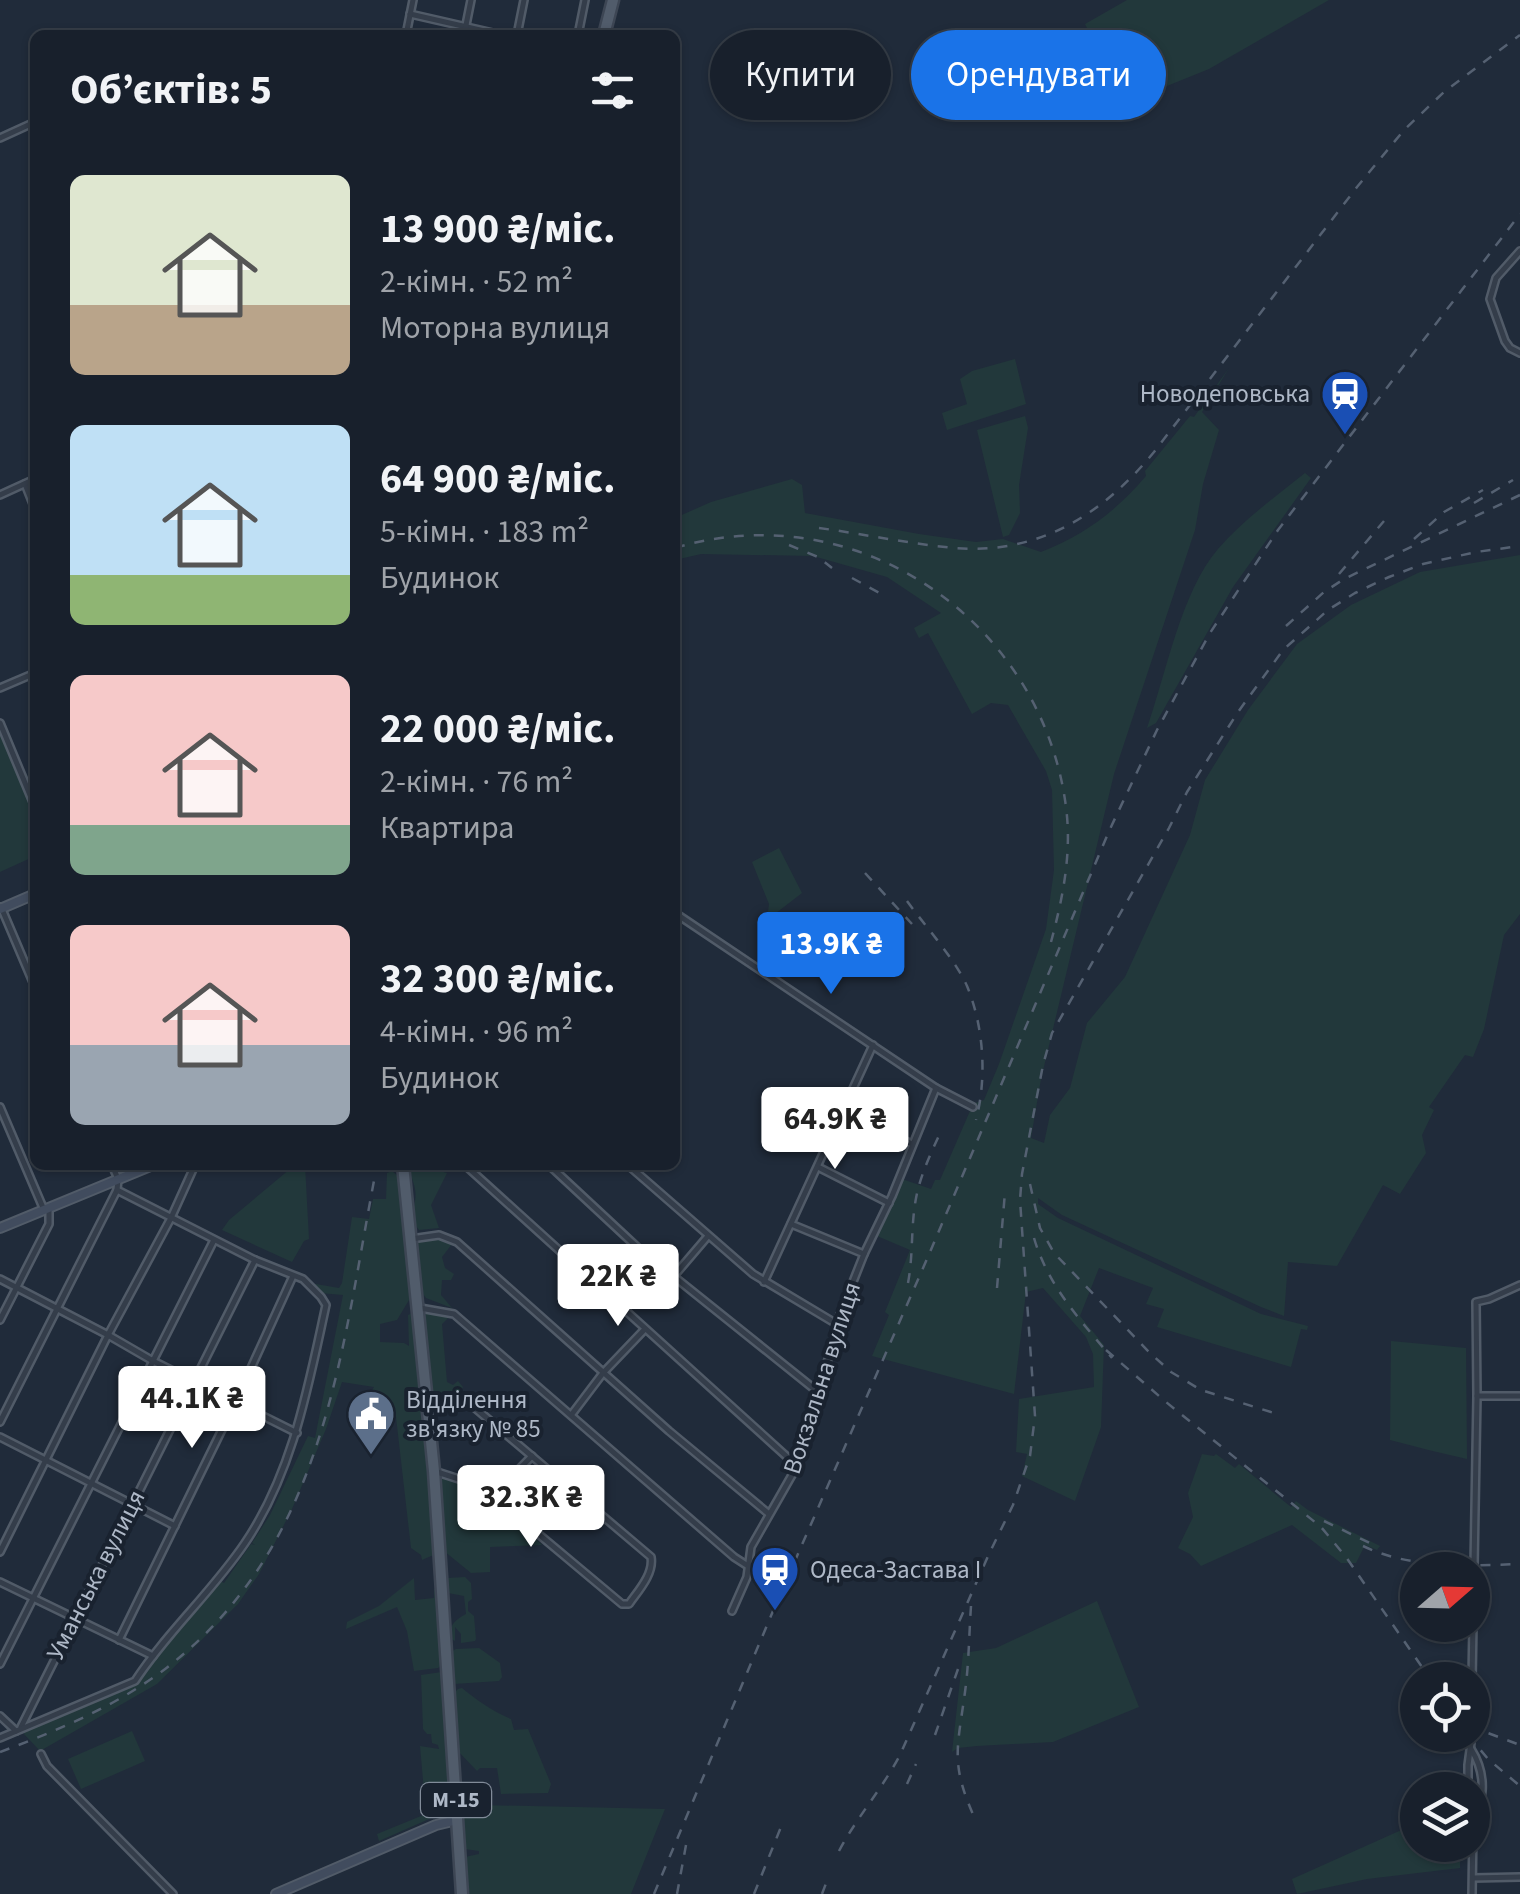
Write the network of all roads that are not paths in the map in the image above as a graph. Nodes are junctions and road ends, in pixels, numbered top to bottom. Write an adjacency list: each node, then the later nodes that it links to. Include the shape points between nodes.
1 (413, 0): 6 (street)
2 (471, 0): 7 (street)
3 (524, 0): 11 (street)
4 (585, 0): 12 (street)
5 (613, 0): 13 (main road)
6 (410, 14): 7 (street); 8 (street)
7 (466, 27): 9 (street); 10 (street)
8 (407, 30)
9 (465, 30)
10 (480, 30)
11 (518, 30)
12 (579, 30)
13 (605, 30)
14 (30, 124): 15 (street)
15 (0, 138)
16 (1520, 252): 17 (street, via 1490,293 1510,348)
17 (1520, 353)
18 (30, 481): 19 (street)
19 (24, 484): 20 (street); 21 (street)
20 (0, 495)
21 (30, 498)
22 (30, 675): 23 (street)
23 (0, 688)
24 (0, 723): 25 (street)
25 (30, 795)
26 (30, 896): 27 (street)
27 (0, 908): 29 (street)
28 (680, 916): 30 (street)
29 (30, 976)
30 (874, 1045): 31 (street); 34 (street)
31 (936, 1088): 33 (street); 35 (street, Вокзальна вулиця)
32 (0, 1107): 46 (street)
33 (973, 1107)
34 (843, 1112): 35 (street); 36 (street)
35 (912, 1144): 45 (street, Вокзальна вулиця)
36 (818, 1166): 45 (street); 48 (street)
37 (114, 1170): 44 (street)
38 (145, 1170): 44 (street)
39 (193, 1170): 47 (street)
40 (404, 1170): 51 (main road, М-15)
41 (470, 1170): 65 (street)
42 (555, 1170): 56 (street)
43 (634, 1170): 50 (street)
44 (118, 1184): 46 (street); 47 (street); 62 (street)
45 (889, 1202): 53 (street, Вокзальна вулиця)
46 (46, 1209): 49 (street); 60 (street, via 49,1224)
47 (172, 1218): 52 (street); 66 (street)
48 (790, 1224): 53 (street); 58 (street)
49 (0, 1228)
50 (708, 1236): 56 (street); 58 (street)
51 (411, 1239): 61 (main road, М-15); 68 (street, via 434,1234 456,1242)
52 (214, 1240): 54 (street); 67 (street)
53 (864, 1254): 64 (street, Вокзальна вулиця)
54 (255, 1260): 55 (street); 69 (street, Уманська вулиця)
55 (293, 1276): 73 (street); 77 (street, via 326,1305)
56 (673, 1277): 70 (street)
57 (0, 1280): 60 (street)
58 (764, 1282): 64 (street)
59 (1520, 1285): 71 (street, via 1476,1302)
60 (16, 1287): 62 (street); 63 (street)
61 (418, 1307): 74 (main road, М-15); 75 (street, via 454,1314)
62 (58, 1308): 66 (street); 76 (street)
63 (0, 1320)
64 (836, 1324): 70 (street, Вокзальна вулиця)
65 (645, 1329): 68 (street); 81 (street)
66 (108, 1334): 67 (street); 80 (street)
67 (154, 1361): 69 (street); 83 (street)
68 (603, 1372): 75 (street); 86 (street)
69 (194, 1380): 73 (street); 85 (street, Уманська вулиця)
70 (820, 1394): 81 (street, Вокзальна вулиця)
71 (1478, 1396): 72 (street); 96 (street)
72 (1520, 1396)
73 (236, 1401): 77 (street); 87 (street)
74 (427, 1402): 79 (street, via 466,1402); 82 (main road, М-15)
75 (572, 1414): 89 (street)
76 (0, 1422)
77 (297, 1432): 95 (street, via 246,1542)
78 (0, 1438): 80 (street)
79 (532, 1456): 84 (street); 84 (street, via 651,1557 649,1575 629,1604)
80 (46, 1461): 83 (street); 88 (street)
81 (796, 1465): 86 (street, Вокзальна вулиця)
82 (434, 1471): 84 (street); 102 (main road, М-15)
83 (91, 1484): 85 (street); 91 (street)
84 (494, 1496)
85 (132, 1504): 87 (street); 93 (street, Уманська вулиця)
86 (770, 1514): 89 (street, Вокзальна вулиця)
87 (175, 1526): 94 (street)
88 (0, 1552)
89 (748, 1566): 92 (street, Вокзальна вулиця)
90 (0, 1582): 91 (street)
91 (33, 1599): 93 (street); 97 (street)
92 (732, 1612)
93 (74, 1618): 94 (street); 99 (street, Уманська вулиця)
94 (119, 1640): 95 (street)
95 (153, 1656): 99 (street, via 135,1680)
96 (1472, 1662)
97 (0, 1664)
98 (0, 1716): 99 (street)
99 (18, 1730): 100 (street)
100 (0, 1738)
101 (41, 1754): 106 (street)
102 (457, 1820): 107 (street); 108 (main road, М-15)
103 (1472, 1862): 105 (street)
104 (1520, 1877): 105 (street)
105 (1472, 1878): 109 (street)
106 (173, 1894)
107 (276, 1894)
108 (462, 1894)
109 (1472, 1894)

